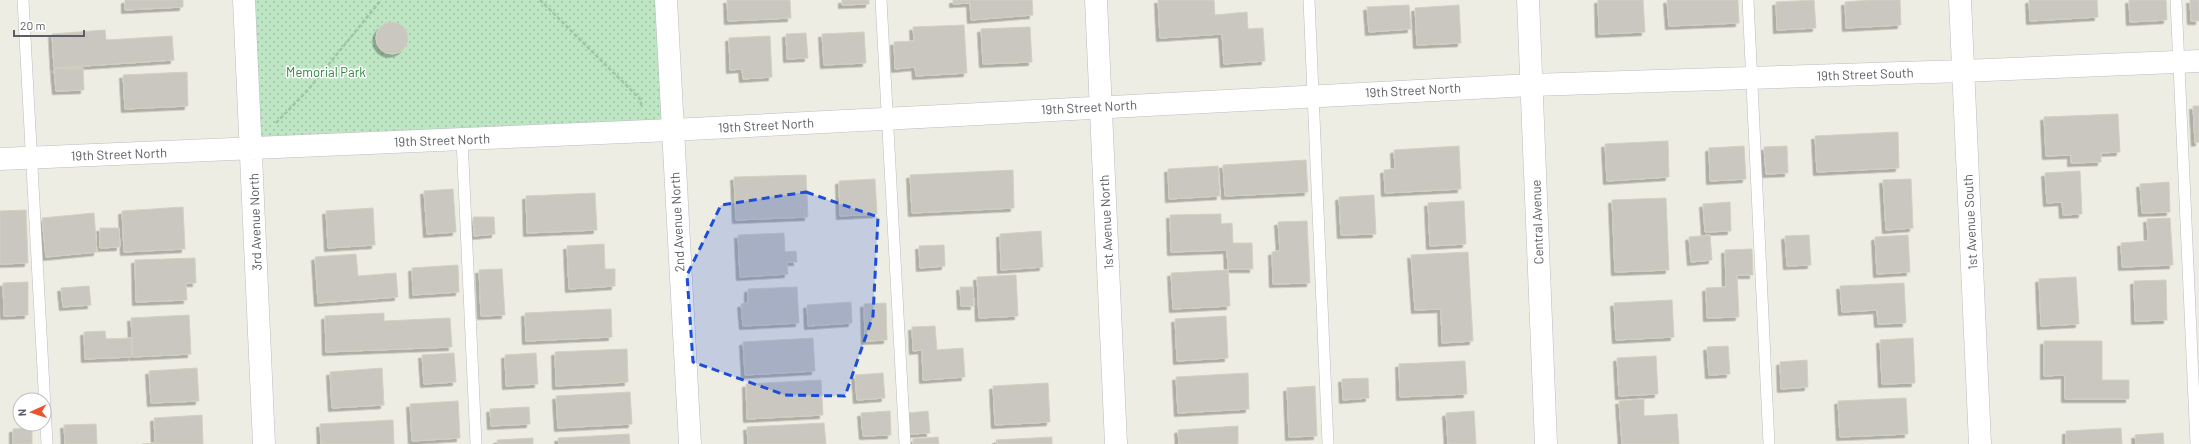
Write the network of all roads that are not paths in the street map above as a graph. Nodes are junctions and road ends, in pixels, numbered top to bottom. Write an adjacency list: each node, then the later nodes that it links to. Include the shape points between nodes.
1 (23, 0): 21 (lane)
2 (244, 0): 20 (street, 3rd Avenue North)
3 (666, 0): 18 (street, 2nd Avenue North)
4 (881, 0): 17 (lane)
5 (1096, 0): 16 (street, 1st Avenue North)
6 (1309, 0): 15 (lane)
7 (1528, 0): 14 (street, Central Avenue)
8 (1748, 0): 13 (lane)
9 (1960, 0): 12 (street, 1st Avenue South)
10 (2176, 0): 11 (lane)
11 (2189, 61): 12 (street, 19th Street South); 33 (lane)
12 (1963, 71): 13 (street, 19th Street South); 32 (street, 1st Avenue South)
13 (1752, 78): 14 (street, 19th Street South); 31 (lane)
14 (1532, 84): 15 (street, 19th Street North); 30 (street, Central Avenue)
15 (1313, 96): 16 (street, 19th Street North); 29 (lane)
16 (1101, 106): 17 (street, 19th Street North); 28 (street, 1st Avenue North)
17 (887, 118): 18 (street, 19th Street North); 27 (lane)
18 (672, 130): 19 (street, 19th Street North); 26 (street, 2nd Avenue North)
19 (462, 139): 20 (street, 19th Street North); 25 (lane)
20 (251, 148): 21 (street, 19th Street North); 24 (street, 3rd Avenue North)
21 (31, 157): 22 (street, 19th Street North); 23 (lane)
22 (0, 159)
23 (47, 444)
24 (264, 444)
25 (476, 444)
26 (690, 444)
27 (904, 444)
28 (1116, 444)
29 (1328, 444)
30 (1546, 444)
31 (1769, 444)
32 (1980, 444)
33 (2196, 444)

